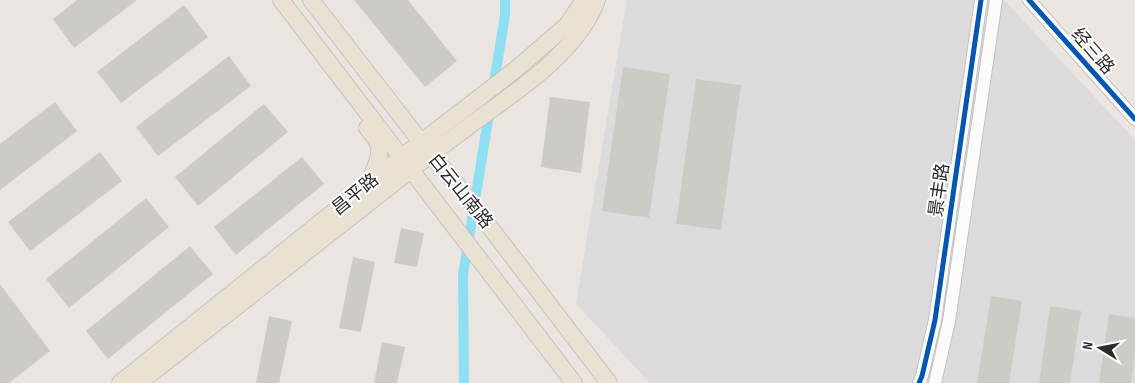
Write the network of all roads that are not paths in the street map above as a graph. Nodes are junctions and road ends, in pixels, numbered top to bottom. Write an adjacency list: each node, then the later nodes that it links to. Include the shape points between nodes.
1 (281, 0): 8 (main road, 白云山南路)
2 (311, 0): 10 (main road, 白云山南路)
3 (584, 0): 10 (main road, 昌平路, via 568,25 477,99)
4 (598, 0): 10 (main road, 昌平路, via 580,32 513,95)
5 (980, 0): 17 (street, 景丰路, via 935,320)
6 (996, 0): 18 (street, 景丰路, via 949,321)
7 (1030, 0): 9 (street, 经三路)
8 (324, 56): 11 (main road, 白云山南路); 12 (main road, via 332,81 379,147 377,165)
9 (1135, 120)
10 (426, 148): 11 (main road, 昌平路); 16 (main road, 白云山南路)
11 (407, 164): 12 (main road, 昌平路); 14 (main road, 昌平路); 15 (main road, 白云山南路)
12 (368, 184): 13 (main road, 昌平路)
13 (120, 383)
14 (139, 383)
15 (574, 383)
16 (609, 383)
17 (919, 383)
18 (935, 383)

